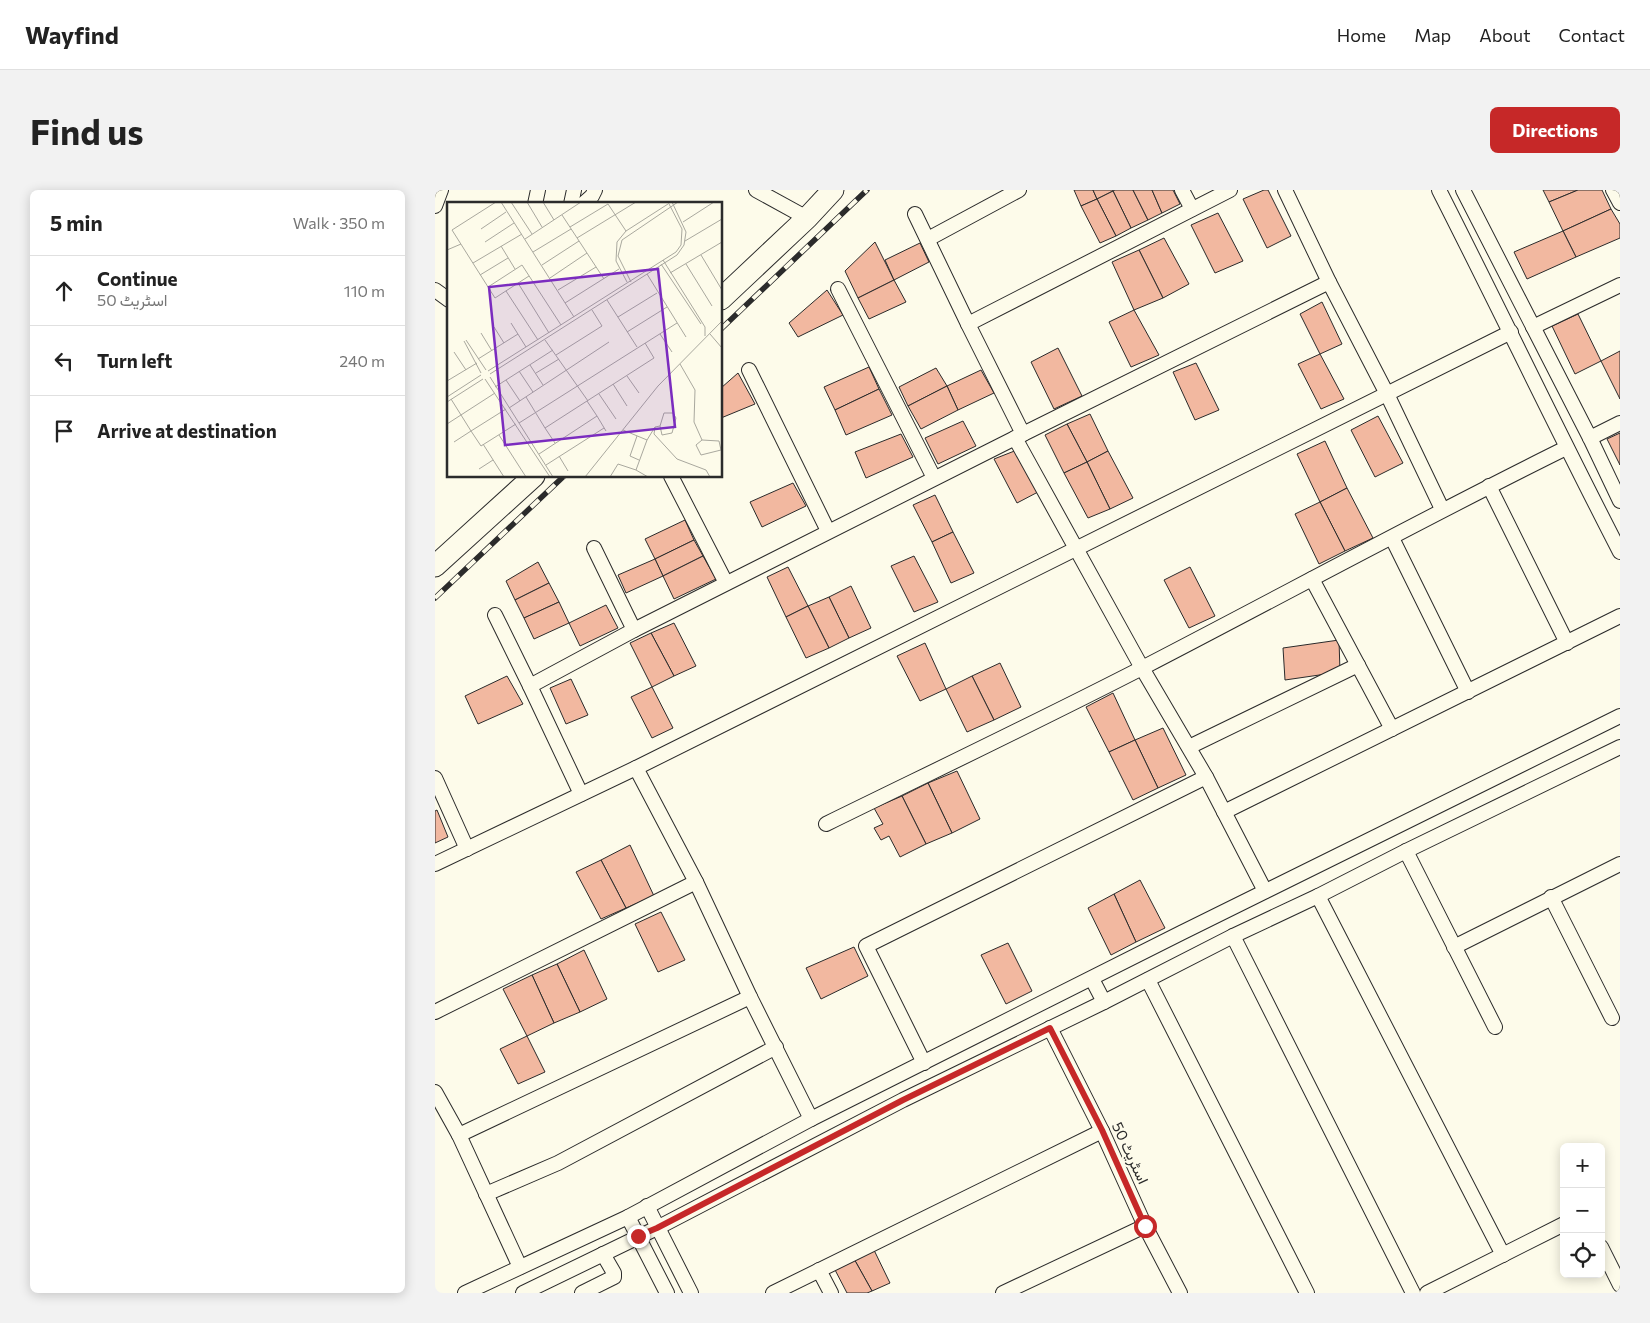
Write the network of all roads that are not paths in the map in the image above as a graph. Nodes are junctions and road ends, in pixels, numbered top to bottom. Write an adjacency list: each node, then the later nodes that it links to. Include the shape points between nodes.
1 (441, 190): 14 (street)
2 (595, 190): 12 (street)
3 (756, 190): 17 (street)
4 (833, 190): 17 (highway)
5 (1183, 190): 15 (street)
6 (1230, 190): 15 (street)
7 (1285, 190): 19 (street)
8 (1439, 190): 27 (street)
9 (1463, 190): 26 (street)
10 (1613, 190): 13 (street)
11 (1012, 192): 18 (street)
12 (585, 202)
13 (1620, 204)
14 (435, 206)
15 (1192, 209): 25 (street)
16 (915, 214): 18 (street)
17 (807, 218): 23 (highway)
18 (928, 239): 25 (street)
19 (1329, 282): 29 (street); 31 (street)
20 (1620, 285): 26 (street)
21 (838, 289): 35 (street)
22 (435, 290): 24 (street)
23 (723, 297)
24 (447, 299)
25 (968, 324): 31 (street)
26 (1533, 327): 32 (street)
27 (1511, 332): 29 (street); 33 (street)
28 (749, 370): 40 (street)
29 (1387, 394): 39 (street); 43 (street)
30 (1620, 424): 32 (street)
31 (1019, 436): 35 (street); 43 (street)
32 (1590, 438): 38 (street)
33 (1566, 448): 37 (street); 44 (street)
34 (672, 478): 47 (street)
35 (934, 478): 40 (street)
36 (524, 479): 45 (highway)
37 (1489, 486): 39 (street); 51 (street)
38 (1620, 501)
39 (1442, 509): 41 (street)
40 (829, 532): 47 (street)
41 (1392, 538): 46 (street); 55 (street)
42 (594, 548): 50 (street)
43 (1076, 550): 53 (street); 60 (street)
44 (1620, 552)
45 (435, 566)
46 (1312, 579): 52 (street); 53 (street)
47 (726, 583): 50 (street)
48 (495, 615): 54 (street)
49 (1620, 616): 51 (street)
50 (634, 630): 54 (street)
51 (1567, 642): 55 (street)
52 (1358, 665): 57 (street); 58 (street)
53 (1141, 668): 58 (street); 65 (street)
54 (530, 686): 63 (street)
55 (1468, 692): 57 (street)
56 (1620, 716): 71 (street)
57 (1392, 729): 64 (street)
58 (1189, 747): 61 (street)
59 (1620, 747): 67 (street)
60 (636, 768): 63 (street); 70 (street)
61 (1206, 777): 64 (street); 85 (street, via 866,946)
62 (435, 778): 66 (street)
63 (581, 794): 66 (street)
64 (1224, 812): 71 (street)
65 (826, 824)
66 (467, 849): 68 (street)
67 (1406, 851): 72 (street); 75 (street)
68 (435, 864)
69 (1620, 864): 73 (street)
70 (697, 882): 78 (street); 80 (street)
71 (1265, 891): 76 (street)
72 (1318, 896): 74 (street); 98 (street)
73 (1551, 898): 75 (street); 81 (street)
74 (1233, 936): 77 (street); 113 (street)
75 (1453, 947): 82 (street)
76 (1092, 979): 79 (street); 85 (street)
77 (1149, 980): 79 (street); 112 (street)
78 (750, 997): 84 (street); 89 (street)
79 (1104, 1002): 83 (street)
80 (435, 1012)
81 (1612, 1018)
82 (1495, 1027)
83 (1050, 1028): 88 (street, اسٹریٹ 50); 95 (street, via 903,1100)
84 (776, 1048): 87 (street); 90 (street, via 558,1163)
85 (924, 1063): 87 (street)
86 (435, 1092): 89 (street)
87 (811, 1119): 91 (street)
88 (1102, 1130): 93 (street, اسٹریٹ 50); 101 (street)
89 (459, 1135): 90 (street)
90 (486, 1194): 100 (street)
91 (647, 1206): 92 (street); 95 (street)
92 (628, 1216): 96 (street); 100 (street)
93 (1145, 1226): 110 (street); 111 (street, اسٹریٹ 50)
94 (1560, 1226): 98 (street)
95 (657, 1228): 96 (street); 107 (street)
96 (638, 1236): 97 (street); 106 (street)
97 (603, 1254): 104 (street); 105 (street, via 614,1277)
98 (1503, 1255): 114 (street)
99 (1605, 1255): 102 (street)
100 (521, 1267): 103 (street)
101 (819, 1270): 108 (street); 109 (street)
102 (1620, 1285)
103 (465, 1293)
104 (523, 1293)
105 (581, 1293)
106 (667, 1293)
107 (691, 1293)
108 (773, 1293)
109 (831, 1293)
110 (1003, 1293)
111 (1180, 1293)
112 (1307, 1293)
113 (1413, 1293)
114 (1427, 1293)

